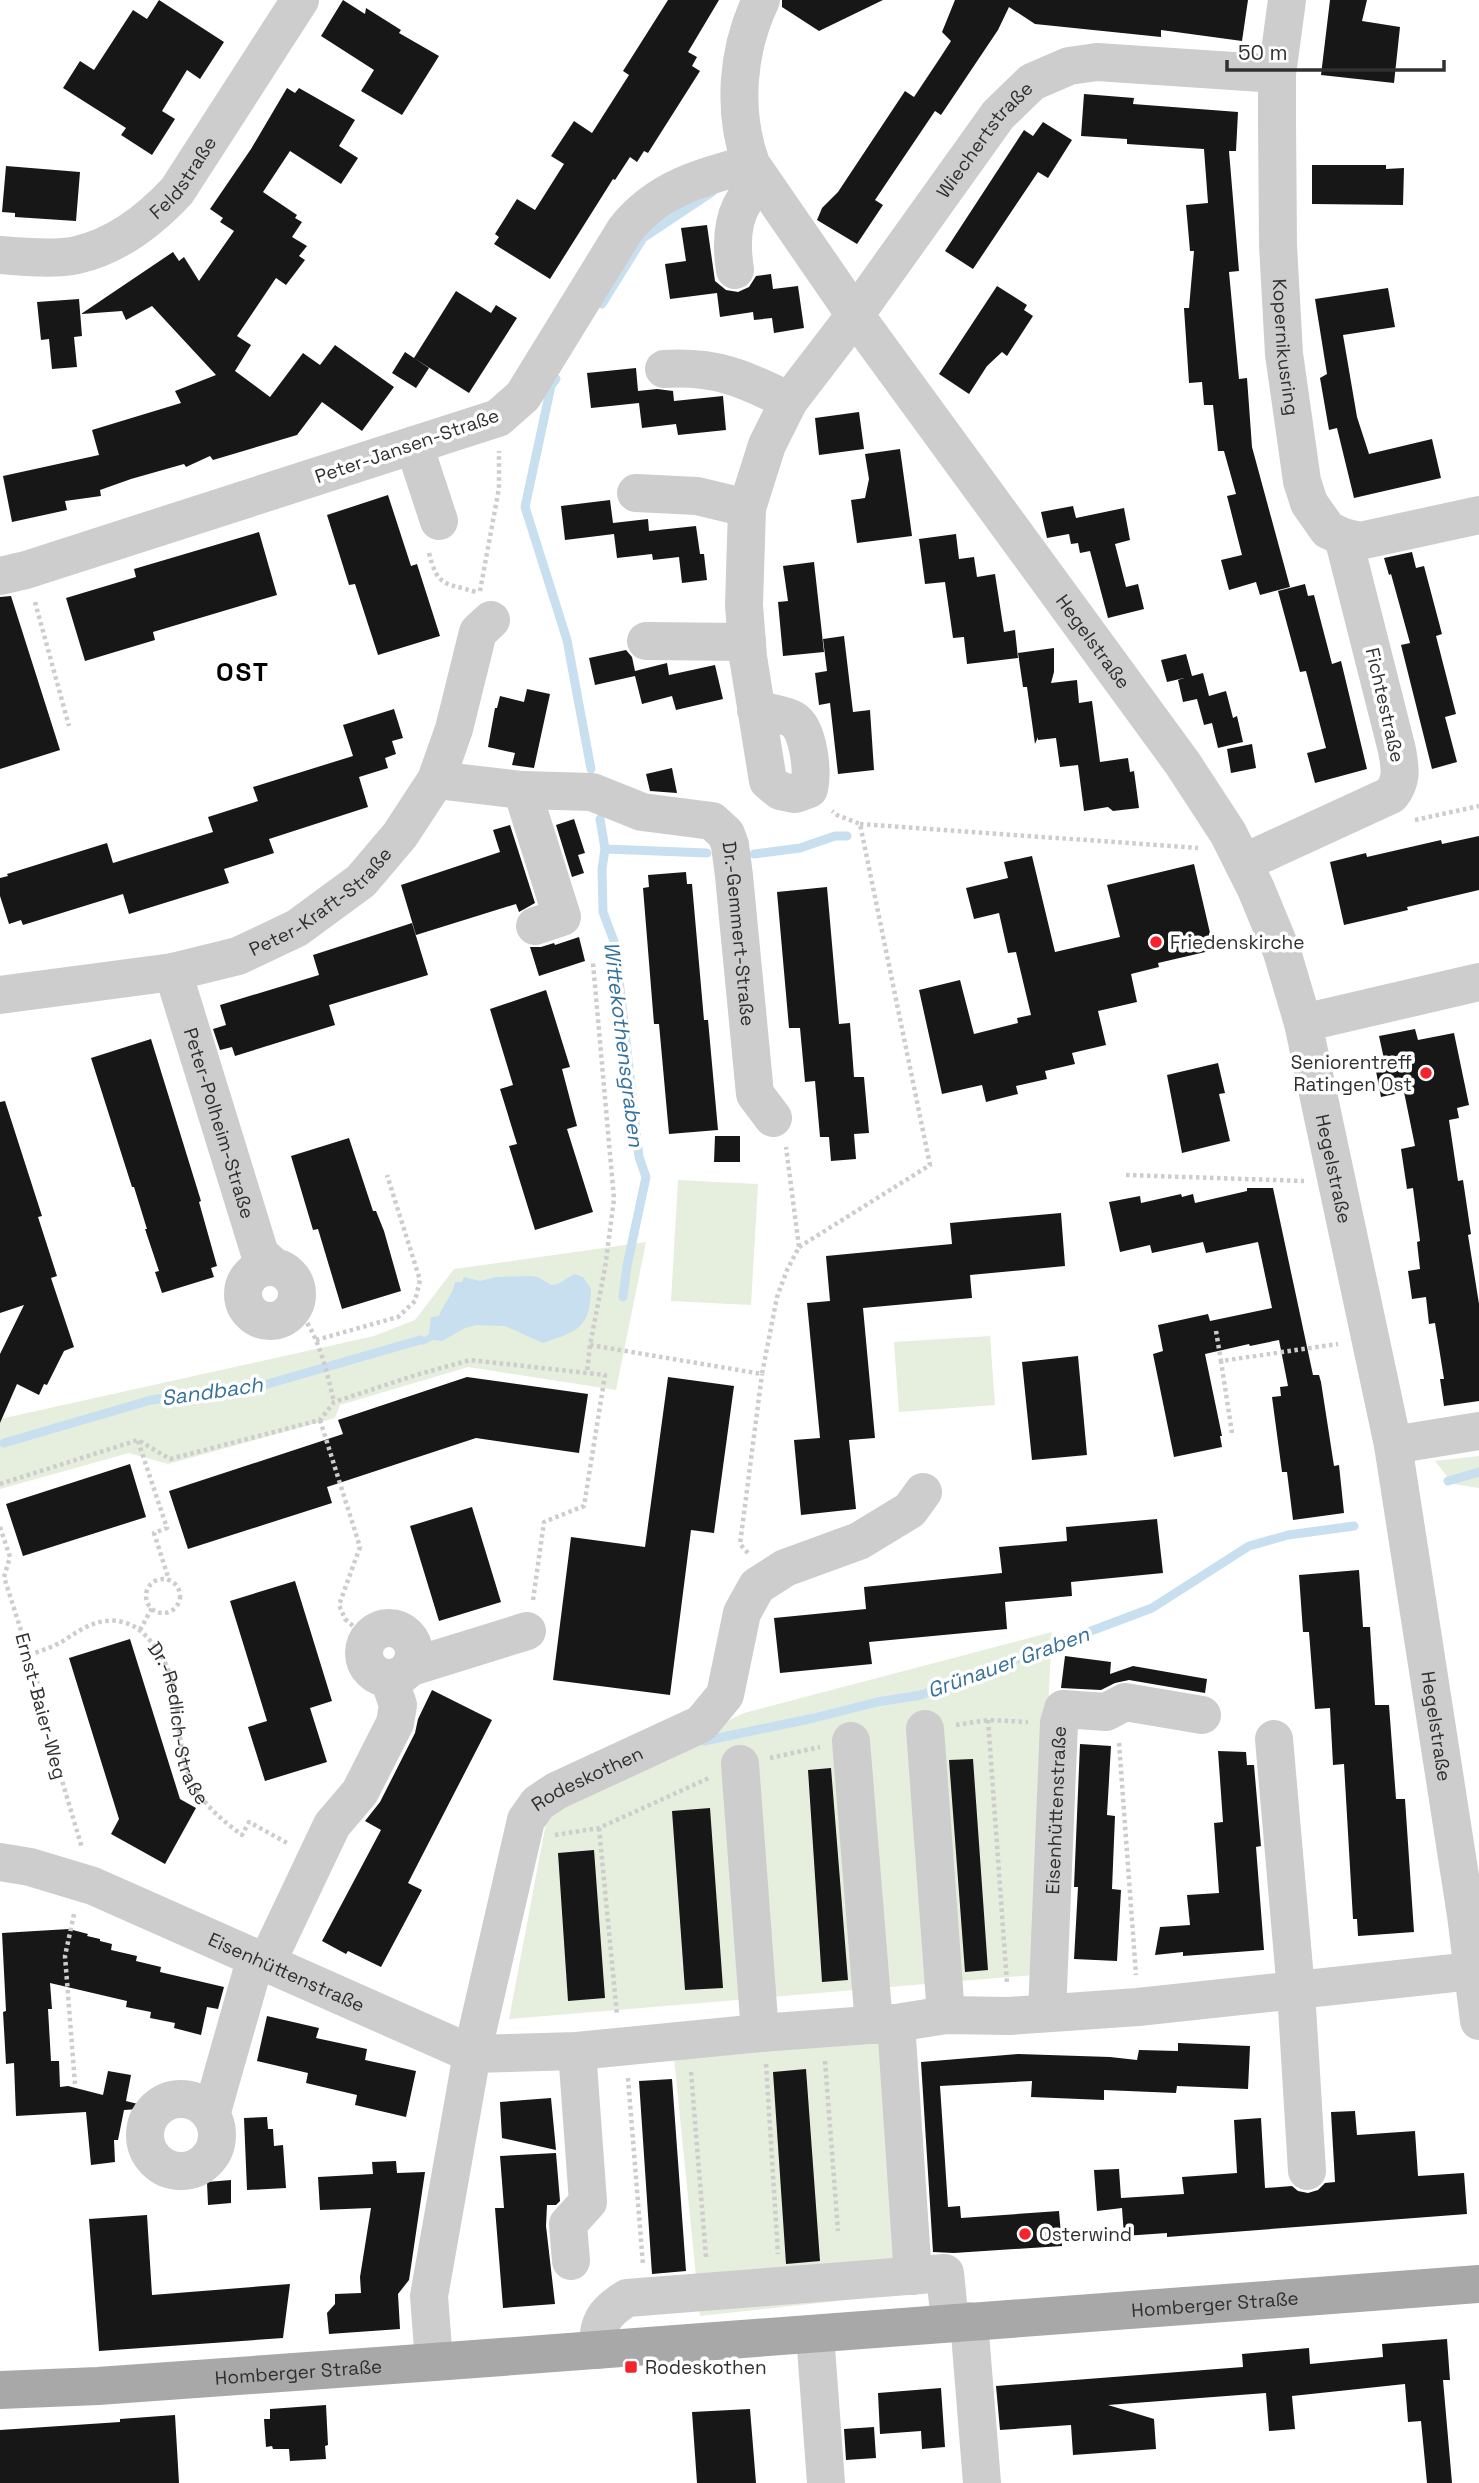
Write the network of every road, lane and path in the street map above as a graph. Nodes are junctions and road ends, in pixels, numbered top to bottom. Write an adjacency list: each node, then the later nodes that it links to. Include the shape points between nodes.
1 (300, 0): 6 (street, Feldstraße, via 184,181 153,217 114,242 76,256)
2 (761, 0): 5 (street, via 744,48 739,109 746,149)
3 (1287, 0): 4 (street, Kopernikusring)
4 (1278, 74): 8 (street, Wiechertstraße, via 1097,62 1069,66 1032,82 998,115); 17 (street, Kopernikusring, via 1278,245 1284,354 1309,503 1328,530)
5 (757, 173): 7 (street, via 737,214 732,243); 8 (street); 11 (street, Peter-Jansen-Straße, via 708,175 674,188 637,215 523,396)
6 (0, 255)
7 (736, 270)
8 (855, 315): 10 (street, Wiechertstraße); 27 (street, Hegelstraße, via 1182,764)
9 (664, 369): 10 (street, via 718,371)
10 (789, 401): 14 (street, Wiechertstraße, via 767,445)
11 (498, 418): 12 (street, Peter-Jansen-Straße); 19 (path, via 499,488)
12 (414, 445): 16 (street); 18 (street, Peter-Jansen-Straße)
13 (636, 493): 14 (street, via 697,496)
14 (747, 508): 21 (street, Wiechertstraße)
15 (1479, 515): 17 (street, via 1376,539)
16 (439, 520): 19 (path, via 422,536 434,573 445,585)
17 (1343, 537): 27 (street, Fichtestraße, via 1401,768 1398,786 1391,795)
18 (13, 573): 22 (path)
19 (486, 607): 23 (street, Peter-Kraft-Straße)
20 (646, 641): 21 (street)
21 (747, 642): 24 (street, Wiechertstraße, via 768,781 780,792 795,794)
22 (69, 726)
23 (436, 780): 25 (street, Dr.-Gemmert-Straße); 30 (street, Peter-Kraft-Straße, via 400,835 361,881 297,928 237,956)
24 (808, 789): 26 (path, via 837,815)
25 (522, 790): 28 (street, via 562,918); 34 (street, Dr.-Gemmert-Straße, via 592,792 642,812 712,821 726,834 755,1094)
26 (860, 824): 27 (path); 38 (path, via 930,1165)
27 (1240, 857): 33 (street, Hegelstraße, via 1282,952)
28 (535, 926)
29 (593, 963): 43 (path, via 614,1199)
30 (173, 972): 32 (street, Peter-Kraft-Straße); 39 (street, Peter-Polheim-Straße, via 260,1254 274,1268 259,1269 247,1280 246,1308 252,1316 272,1322)
31 (1479, 982): 33 (street)
32 (0, 995)
33 (1303, 1023): 37 (street, Hegelstraße)
34 (773, 1118): 38 (path, via 785,1142)
35 (387, 1175): 41 (path, via 420,1280 415,1301 398,1317)
36 (1126, 1175): 37 (path)
37 (1336, 1182): 42 (street, Hegelstraße)
38 (799, 1247): 46 (path, via 777,1297)
39 (295, 1306): 41 (path)
40 (1216, 1331): 44 (path)
41 (316, 1340): 47 (path)
42 (1370, 1340): 44 (path); 52 (street, Hegelstraße)
43 (590, 1345): 45 (path); 46 (path)
44 (1222, 1361): 50 (path)
45 (587, 1373): 47 (path, via 470,1360); 60 (path, via 605,1375 584,1506 544,1522)
46 (762, 1374): 56 (path, via 740,1544)
47 (334, 1402): 48 (path)
48 (320, 1420): 51 (path, via 170,1459); 61 (path, via 360,1547 339,1605 345,1619)
49 (1479, 1431): 52 (street)
50 (1232, 1433)
51 (138, 1440): 53 (path); 57 (path, via 167,1528 153,1533)
52 (1392, 1445): 76 (street, Hegelstraße)
53 (0, 1484)
54 (923, 1492): 56 (street, Rodeskothen, via 910,1510 859,1541)
55 (0, 1527): 62 (path, Ernst-Baier-Weg, via 10,1557 4,1577)
56 (769, 1578): 87 (street, Rodeskothen, via 757,1586 742,1614 725,1695 701,1724 556,1791 538,1803 526,1821)
57 (169, 1580): 58 (path, via 149,1586 146,1599); 58 (path, via 179,1591 177,1606 164,1612)
58 (152, 1608): 59 (path)
59 (140, 1629): 62 (path, Dr.-Redlich-Straße, via 107,1620); 72 (path, Dr.-Redlich-Straße, via 167,1665 187,1768 209,1806 242,1835 249,1822)
60 (527, 1632): 63 (street)
61 (368, 1639): 63 (street, via 363,1656 368,1668 377,1676)
62 (29, 1656): 74 (path, Ernst-Baier-Weg)
63 (400, 1673): 72 (street, via 395,1723 360,1792 332,1825)
64 (1202, 1715): 79 (street, Eisenhüttenstraße, via 1125,1702 1106,1712 1063,1709)
65 (988, 1720): 81 (path)
66 (925, 1729): 80 (street)
67 (1118, 1735): 78 (path)
68 (1274, 1739): 77 (street)
69 (851, 1741): 82 (street)
70 (740, 1764): 85 (street)
71 (599, 1828): 88 (path)
72 (316, 1859): 75 (street)
73 (0, 1862): 74 (street, Eisenhüttenstraße)
74 (88, 1885): 75 (street, Eisenhüttenstraße); 89 (path, via 70,1929 65,1956)
75 (261, 1960): 87 (street, Eisenhüttenstraße); 90 (street)
76 (1476, 1990): 77 (street, Eisenhüttenstraße)
77 (1296, 1991): 78 (street, Eisenhüttenstraße); 91 (street)
78 (1138, 2007): 79 (street, Eisenhüttenstraße)
79 (1047, 2013): 81 (street, Eisenhüttenstraße)
80 (946, 2015): 81 (street, Eisenhüttenstraße); 82 (street, Eisenhüttenstraße)
81 (1009, 2016)
82 (885, 2024): 83 (street, Eisenhüttenstraße); 95 (street)
83 (822, 2028): 85 (street, Eisenhüttenstraße); 92 (path)
84 (688, 2039): 85 (street, Eisenhüttenstraße); 88 (street, Eisenhüttenstraße); 93 (path)
85 (763, 2049): 97 (path)
86 (577, 2051): 87 (street, Eisenhüttenstraße); 88 (street, Eisenhüttenstraße); 94 (street, via 588,2202 568,2224)
87 (472, 2054): 102 (street, Rodeskothen, via 429,2296)
88 (624, 2060): 98 (path)
89 (75, 2084)
90 (211, 2115)
91 (1307, 2171)
92 (838, 2231)
93 (706, 2257)
94 (570, 2261)
95 (912, 2276): 97 (street); 99 (street, via 945,2273)
96 (1479, 2284): 99 (main road, Homberger Straße)
97 (780, 2286): 98 (street)
98 (646, 2297): 101 (street, via 627,2298 609,2309 598,2336)
99 (959, 2322): 100 (main road, Homberger Straße); 105 (street)
100 (815, 2334): 101 (main road, Homberger Straße); 104 (street)
101 (598, 2350): 102 (main road, Homberger Straße)
102 (434, 2362): 103 (main road, Homberger Straße)
103 (0, 2390)
104 (826, 2483)
105 (982, 2483)

